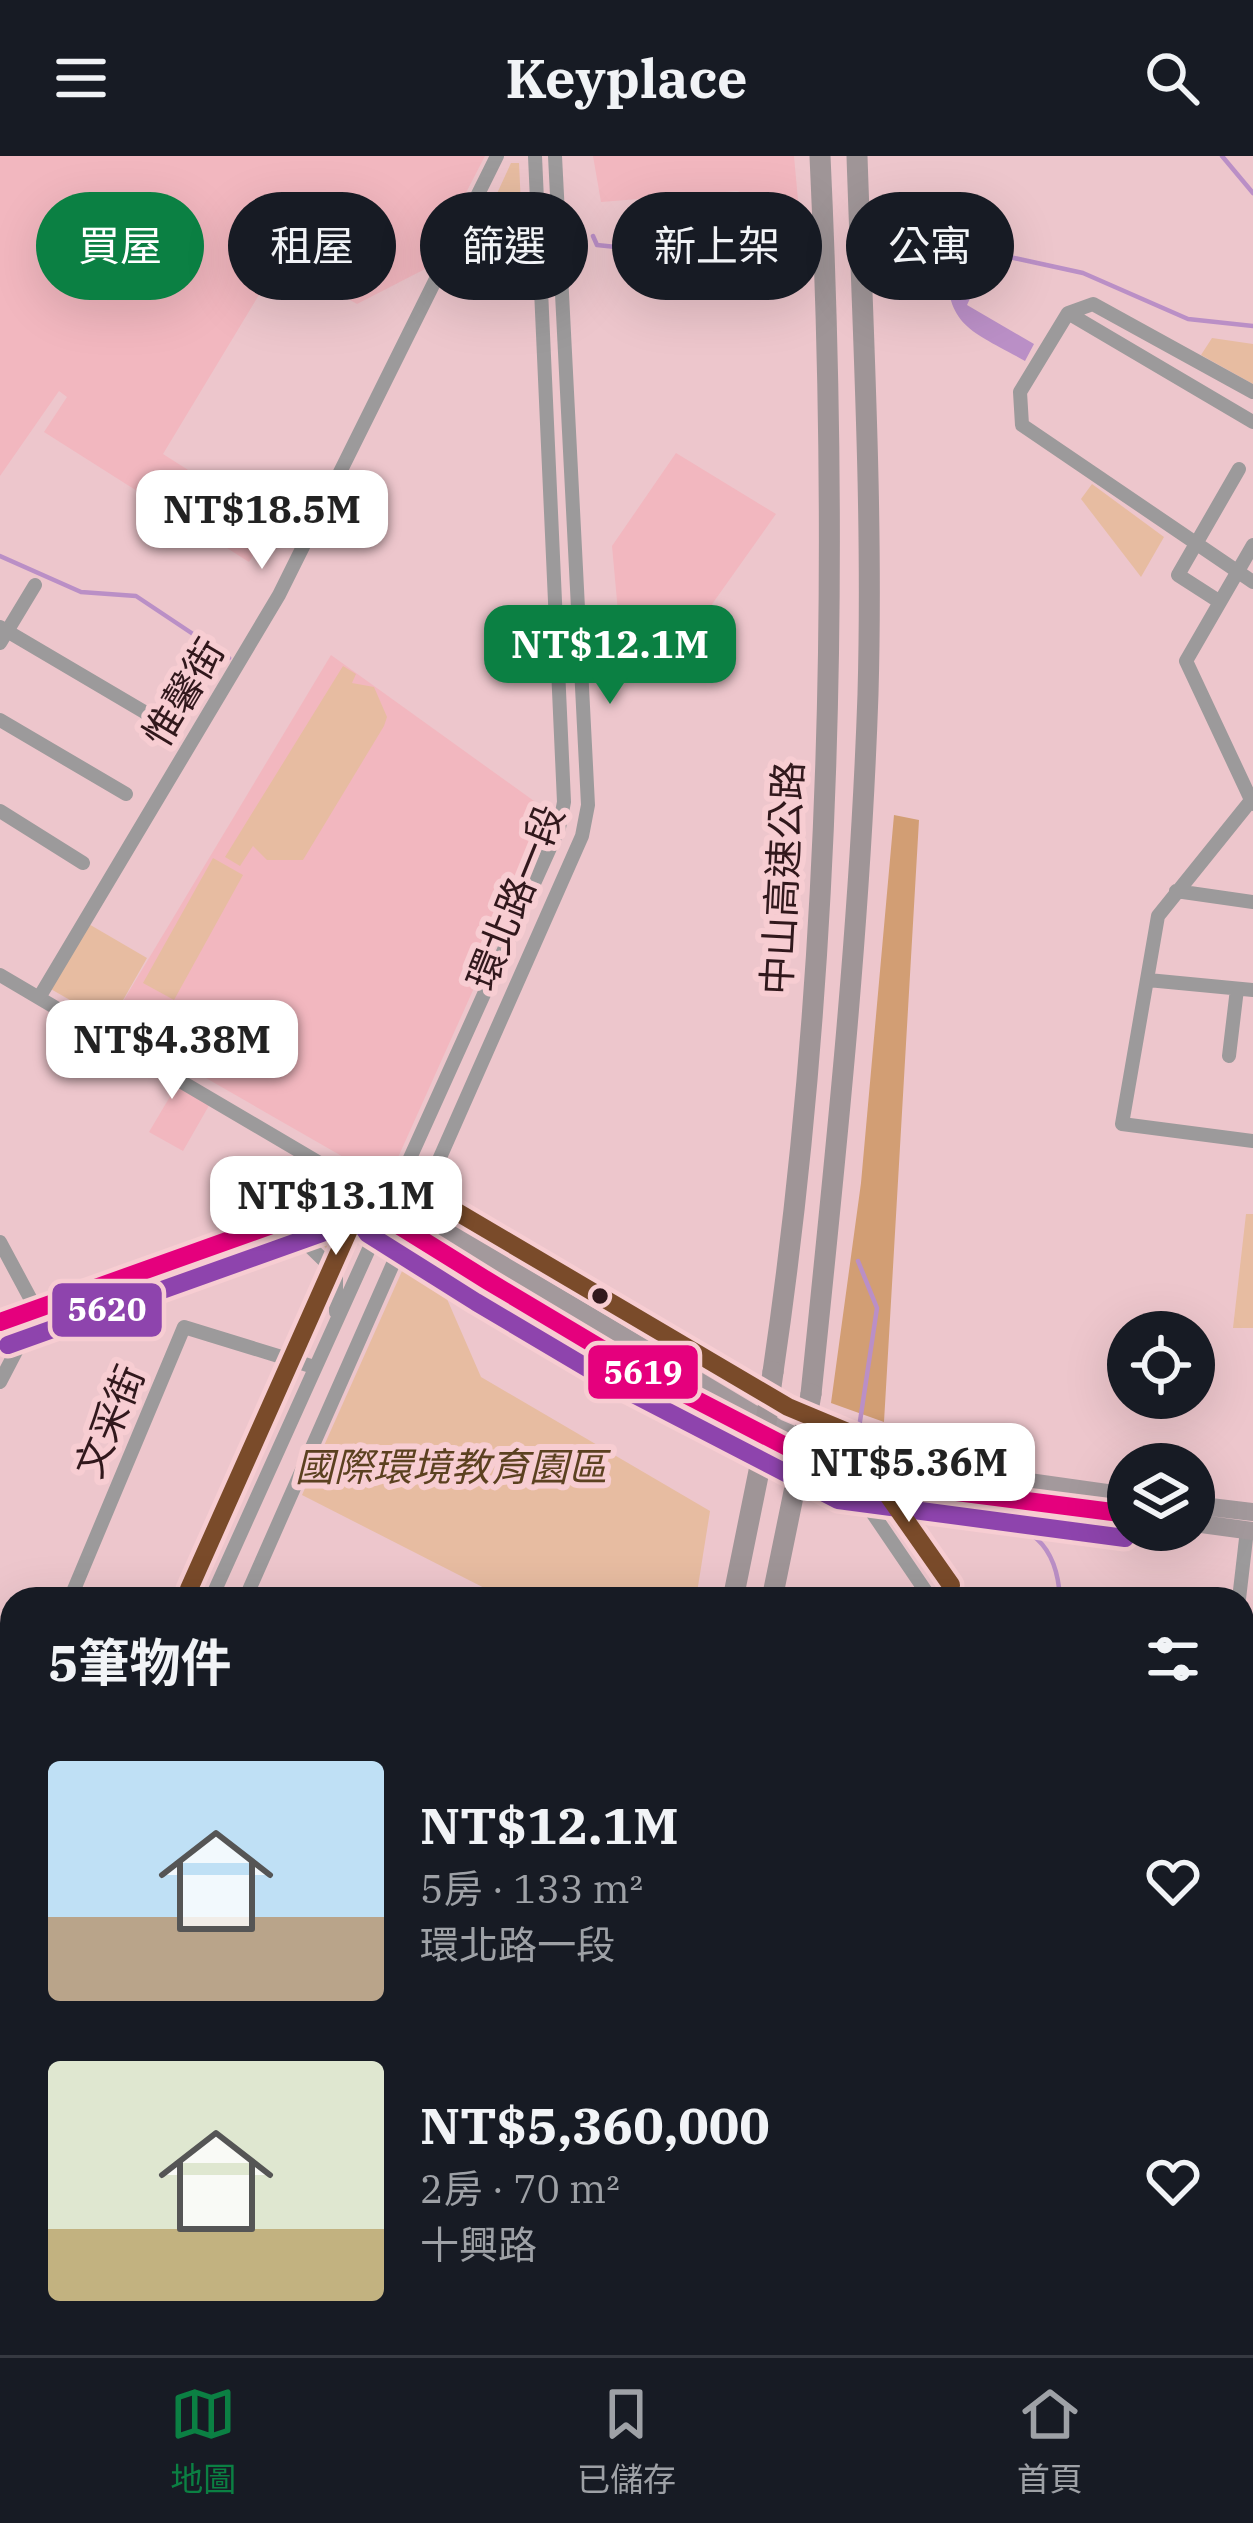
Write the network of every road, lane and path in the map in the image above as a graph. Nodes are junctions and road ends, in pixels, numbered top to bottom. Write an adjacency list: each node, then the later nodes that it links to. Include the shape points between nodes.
1 (497, 156): 28 (street, 惟馨街, via 279,595)
2 (535, 156): 32 (street, 環北路一段, via 564,802 547,857)
3 (555, 156): 33 (street, 環北路一段, via 589,805 570,868)
4 (820, 156): 51 (highway, 中山高速公路, bridge, via 825,764 796,1221)
5 (857, 156): 52 (highway, 中山高速公路, bridge, via 868,690 855,955 811,1394)
6 (1068, 314): 7 (street, via 1094,304); 8 (street); 10 (street, via 1020,392 1022,424)
7 (1253, 392)
8 (1253, 422)
9 (1239, 470): 10 (street)
10 (1196, 544): 12 (street); 15 (street, via 1178,575)
11 (1253, 544): 12 (street)
12 (1237, 573): 13 (street); 15 (street)
13 (1253, 582)
14 (35, 585): 16 (street)
15 (1220, 602): 20 (street, via 1186,661)
16 (2, 634): 18 (street)
17 (0, 720): 19 (street)
18 (163, 723)
19 (126, 794)
20 (1252, 801): 23 (street)
21 (0, 811): 22 (street)
22 (83, 863)
23 (1176, 891): 24 (street); 26 (street, via 1158,916)
24 (1253, 902)
25 (0, 975): 28 (street)
26 (1148, 980): 27 (street); 30 (street, via 1122,1124)
27 (1245, 990): 29 (street)
28 (40, 996): 31 (street)
29 (1229, 1056)
30 (1253, 1141)
31 (367, 1190): 32 (main road); 34 (main road)
32 (386, 1206): 33 (main road); 37 (street, 環北路一段)
33 (414, 1223): 41 (main road, via 777,1428); 42 (main road, via 627,1364); 50 (street, 環北路一段)
34 (256, 1232): 36 (main road); 37 (street, via 306,1243 336,1272)
35 (0, 1242): 36 (street)
36 (38, 1311): 38 (main road); 40 (street)
37 (335, 1320): 39 (street, 環北路一段)
38 (0, 1322)
39 (314, 1367): 48 (street, 文采街, via 184,1327); 49 (street, 環北路一段)
40 (0, 1382)
41 (841, 1455): 42 (street); 43 (main road)
42 (847, 1478): 44 (main road); 53 (street)
43 (1107, 1493)
44 (1107, 1511)
45 (1215, 1512): 47 (main road)
46 (1215, 1523): 47 (main road)
47 (1251, 1524): 54 (street)
48 (75, 1587)
49 (216, 1587)
50 (250, 1587)
51 (735, 1587)
52 (774, 1587)
53 (923, 1587)
54 (1241, 1587)

